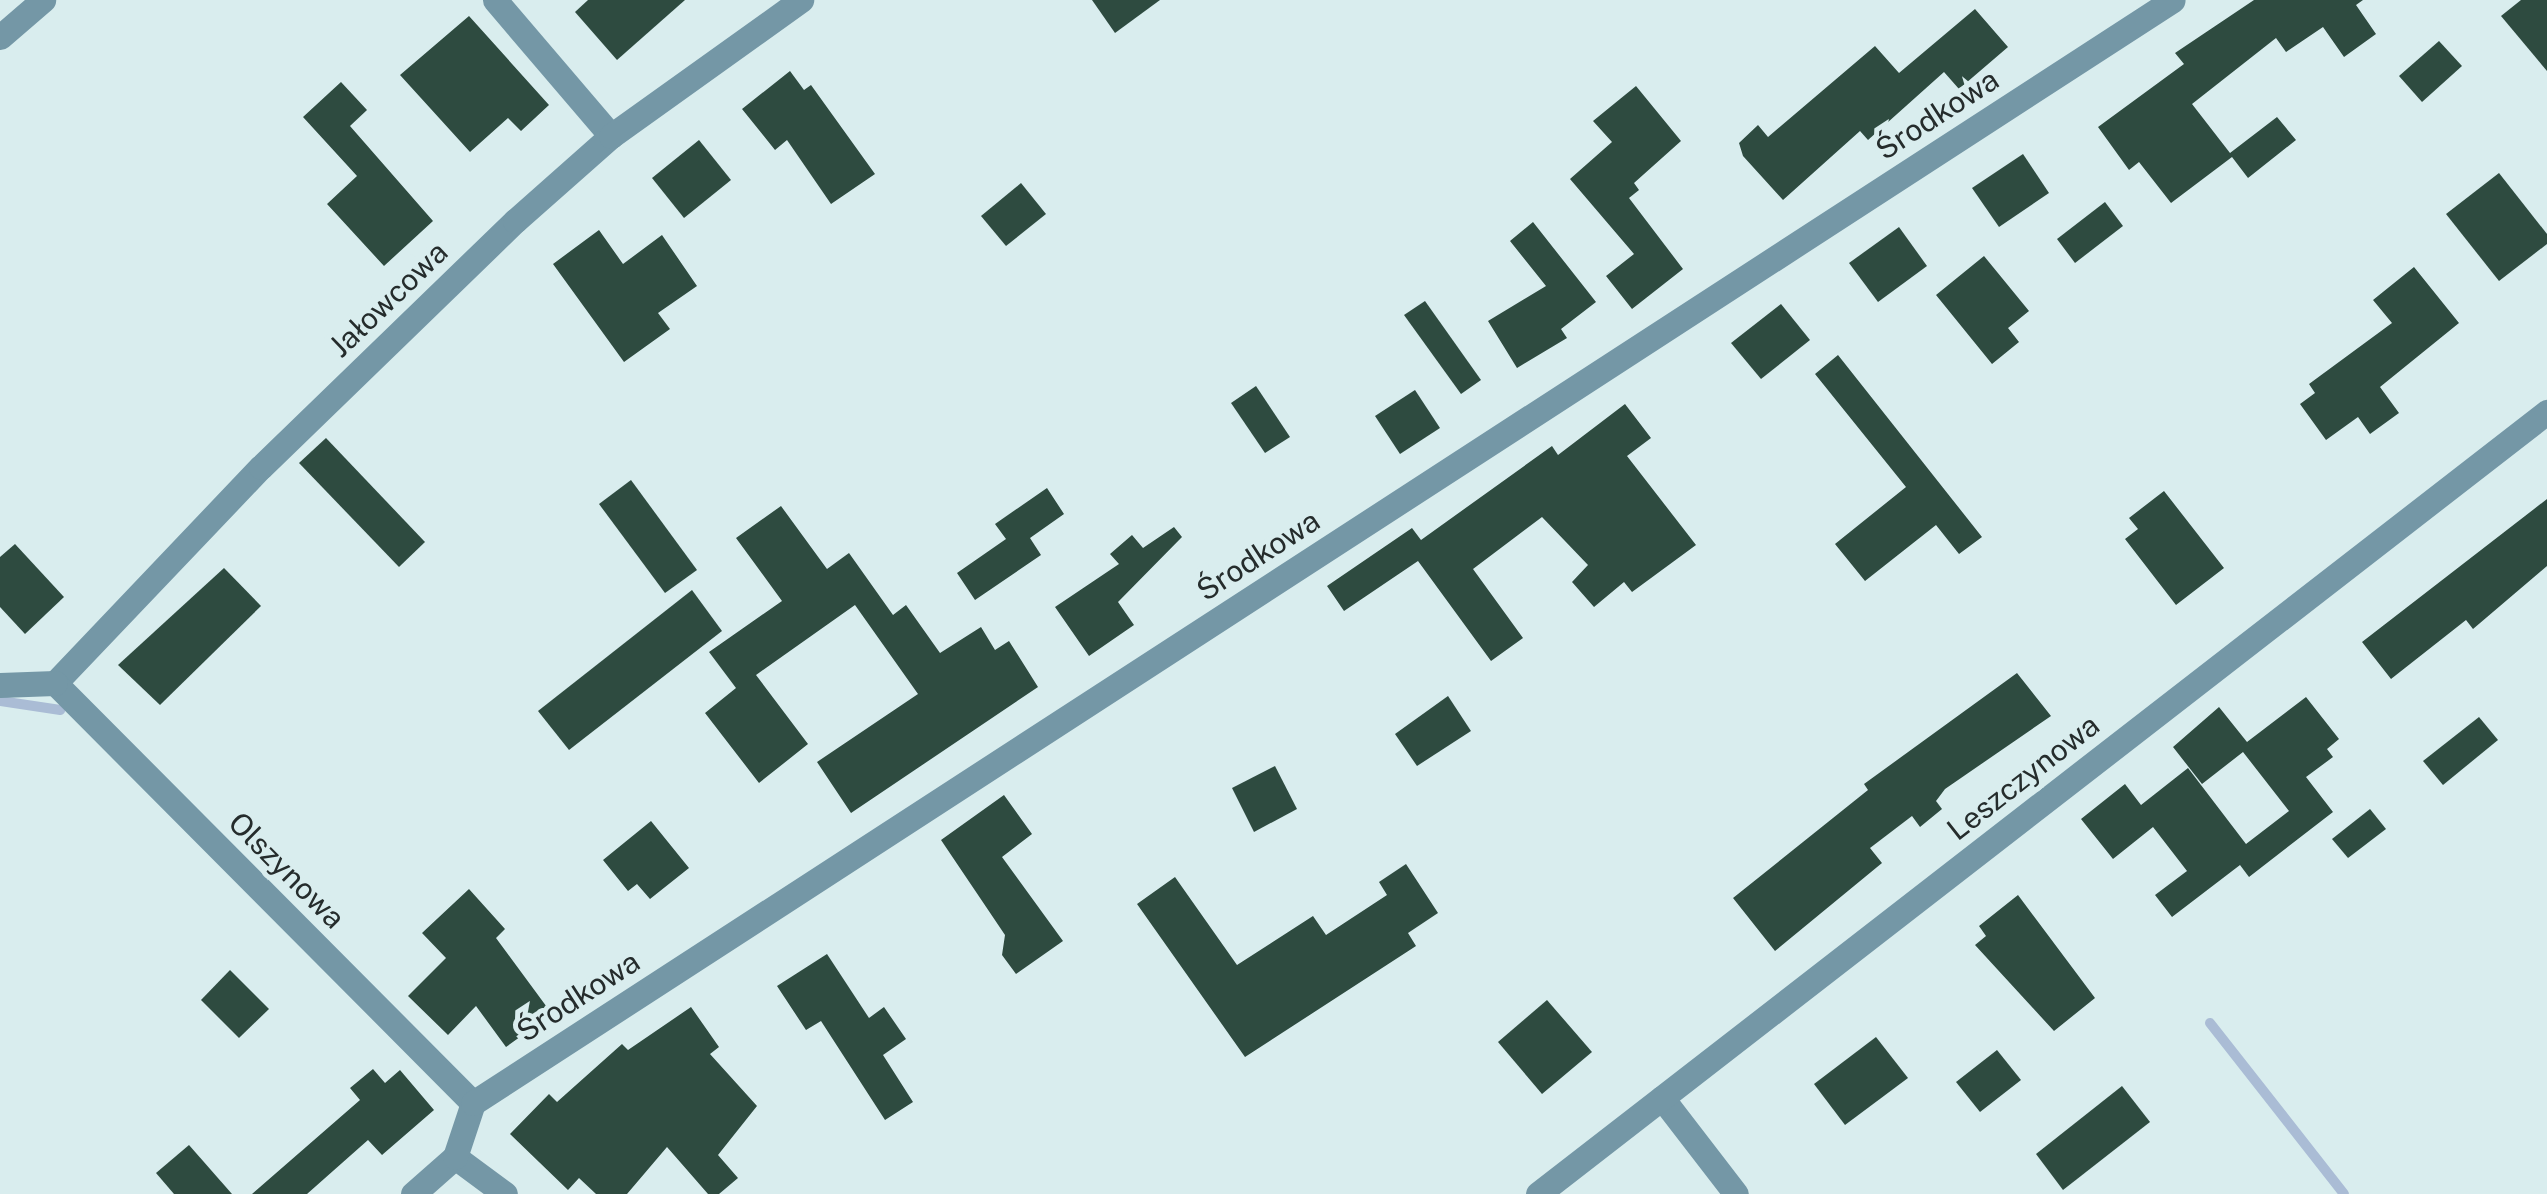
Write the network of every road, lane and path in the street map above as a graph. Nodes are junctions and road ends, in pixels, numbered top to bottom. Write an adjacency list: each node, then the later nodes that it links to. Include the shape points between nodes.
1 (44, 0): 5 (street)
2 (495, 0): 6 (street)
3 (801, 0): 6 (street, Jałowcowa)
4 (2173, 0): 11 (street, Środkowa)
5 (0, 37)
6 (611, 136): 8 (street, Jałowcowa, via 261,468)
7 (2547, 412): 10 (street, Leszczynowa)
8 (54, 683): 9 (street); 11 (street, Olszynowa)
9 (0, 685)
10 (1662, 1098): 15 (street, Leszczynowa); 16 (street)
11 (472, 1104): 12 (street)
12 (455, 1158): 13 (street); 14 (street)
13 (414, 1194)
14 (505, 1194)
15 (1538, 1194)
16 (1736, 1194)

